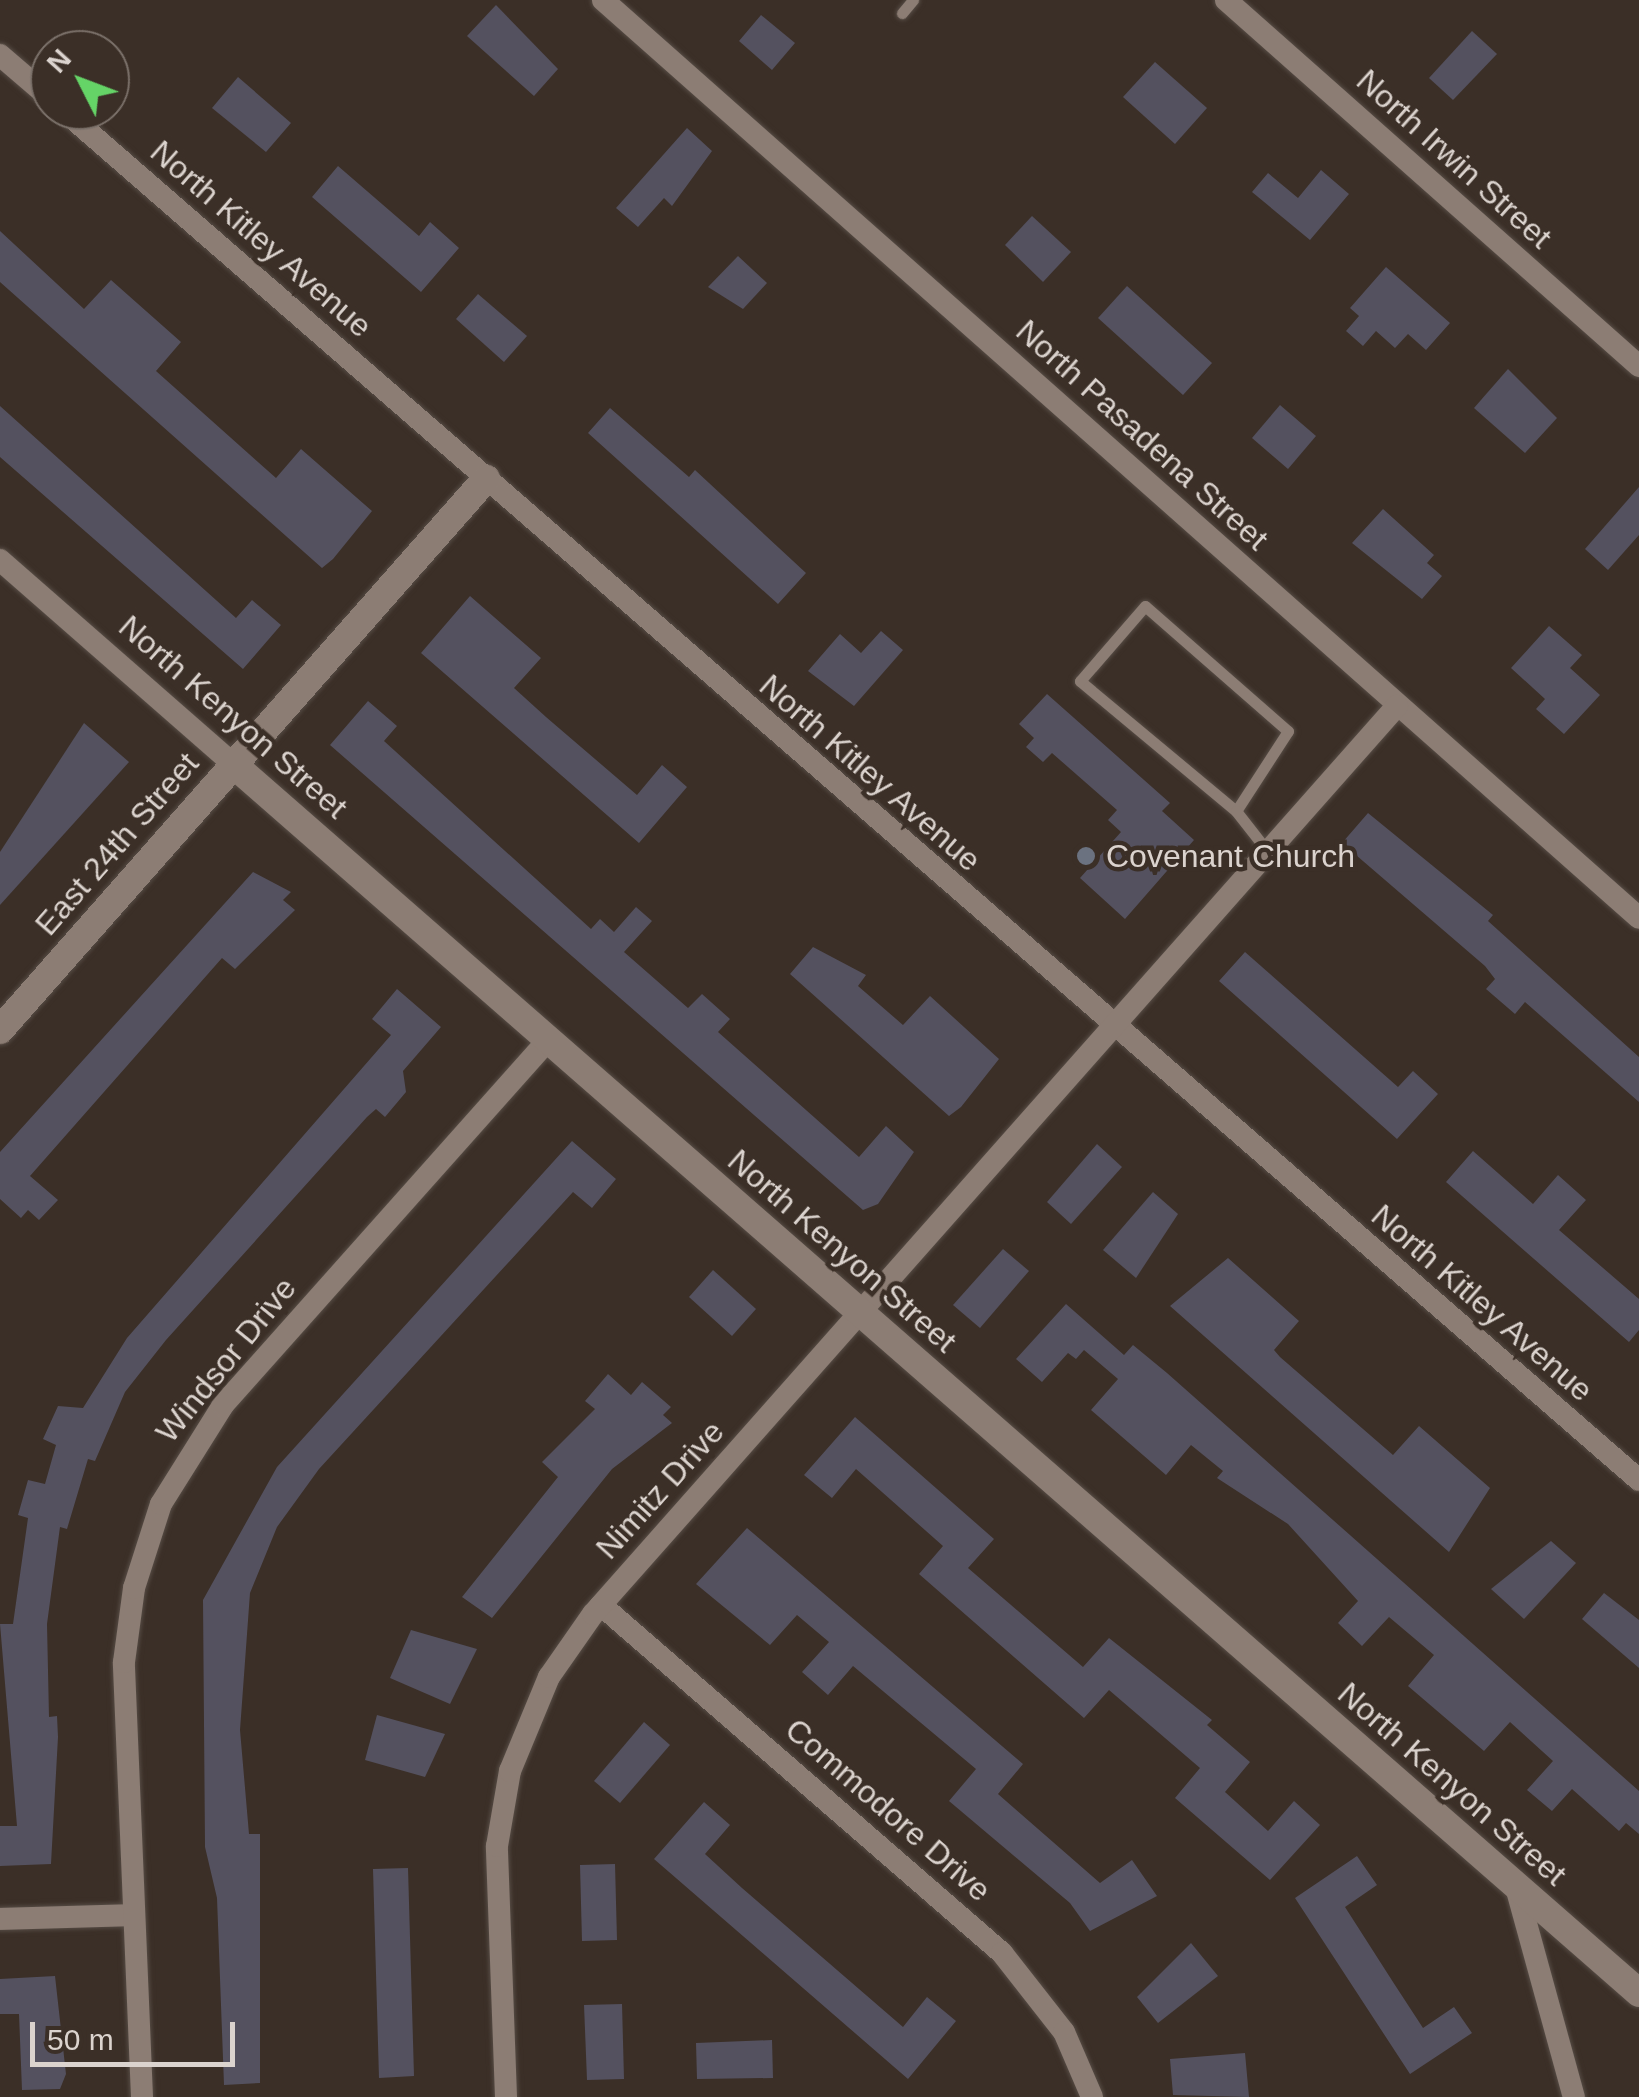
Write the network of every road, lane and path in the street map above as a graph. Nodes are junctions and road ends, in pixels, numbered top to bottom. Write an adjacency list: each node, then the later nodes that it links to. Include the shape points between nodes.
1 (603, 0): 11 (street, North Pasadena Street)
2 (913, 0): 4 (lane)
3 (1226, 0): 8 (street, North Irwin Street)
4 (902, 12)
5 (0, 55): 6 (street)
6 (30, 81)
7 (87, 130): 9 (street, North Kitley Avenue)
8 (1639, 366)
9 (486, 479): 12 (street, East 24th Street); 16 (street, North Kitley Avenue)
10 (0, 560): 12 (street, North Kenyon Street)
11 (1397, 706): 14 (street, Nimitz Drive); 15 (street, North Pasadena Street)
12 (234, 765): 17 (street, East 24th Street); 18 (street, North Kenyon Street)
13 (1236, 811): 13 (lane, via 1288,731 1144,606 1080,681); 14 (lane)
14 (1268, 852): 16 (street, Nimitz Drive)
15 (1639, 918)
16 (1111, 1029): 19 (street, Nimitz Drive); 20 (street, North Kitley Avenue)
17 (0, 1030)
18 (548, 1040): 19 (street, North Kenyon Street); 23 (street, Windsor Drive, via 223,1406 161,1504 124,1650)
19 (861, 1314): 21 (street, Nimitz Drive); 22 (street, North Kenyon Street)
20 (1639, 1480)
21 (601, 1604): 27 (street, Nimitz Drive, via 532,1710 504,1796 495,1884); 28 (street, Commodore Drive, via 1011,1962 1064,2032)
22 (1516, 1887): 25 (street, North Kenyon Street); 29 (street)
23 (134, 1915): 24 (street); 26 (street, Windsor Drive)
24 (0, 1918)
25 (1639, 1993)
26 (142, 2097)
27 (506, 2097)
28 (1092, 2097)
29 (1574, 2097)

